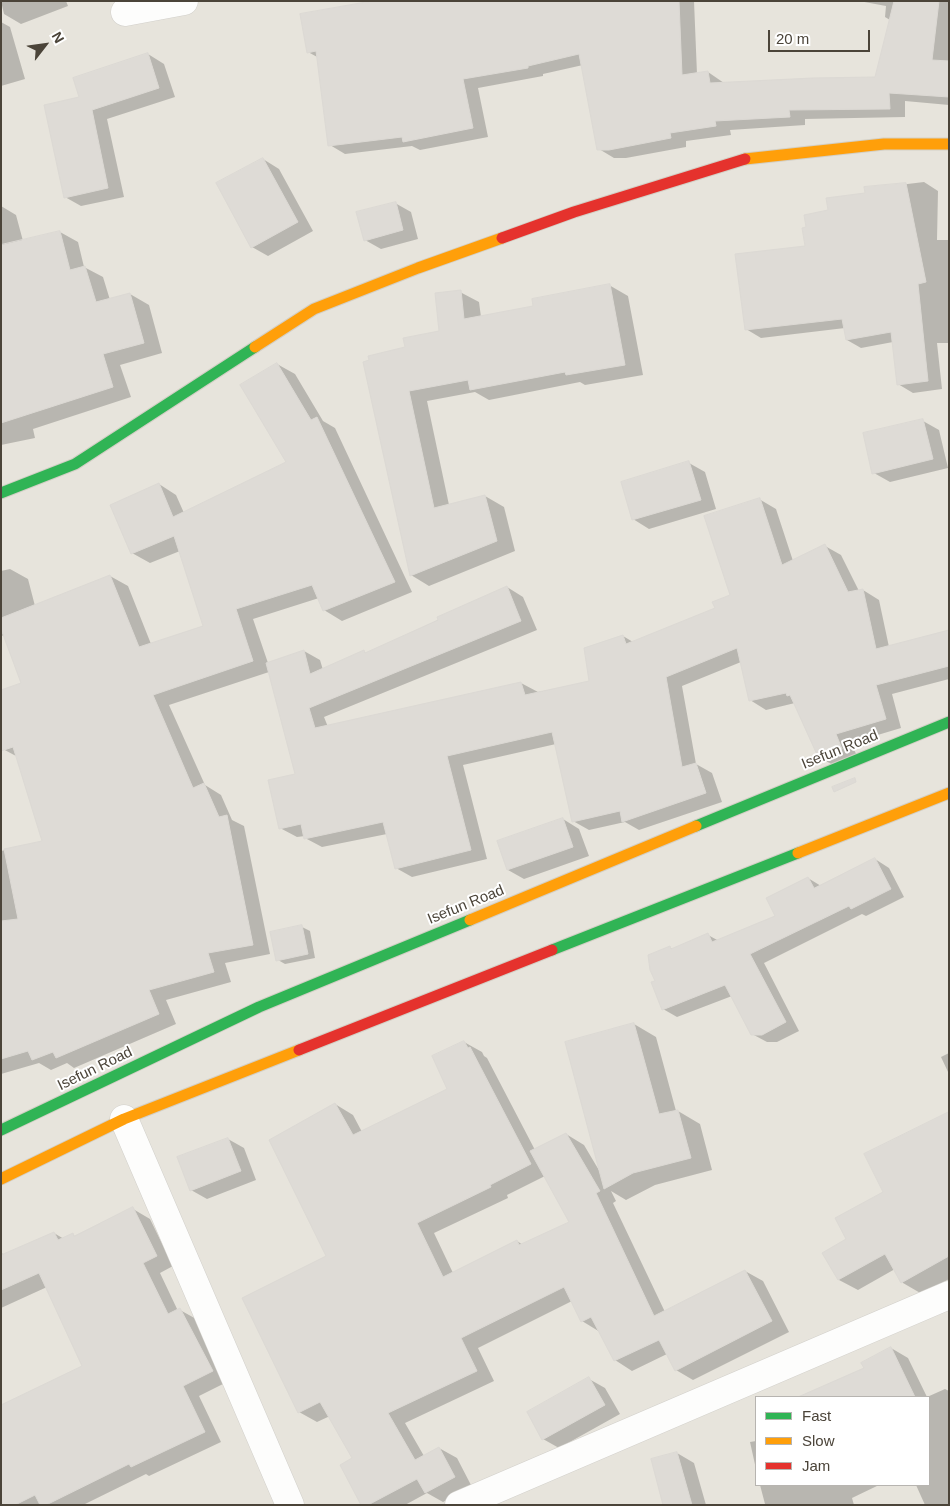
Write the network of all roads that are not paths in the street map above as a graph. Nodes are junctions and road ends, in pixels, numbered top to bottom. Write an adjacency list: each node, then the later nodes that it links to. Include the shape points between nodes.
1 (184, 1): 2 (street)
2 (125, 12)
3 (949, 144): 4 (street, via 884,144 742,159 574,212 418,268 314,309 75,464)
4 (1, 493)
5 (949, 722): 8 (street, Isefun Road, via 259,1007)
6 (949, 793): 7 (street)
7 (124, 1118): 9 (street); 11 (street)
8 (1, 1130)
9 (1, 1179)
10 (949, 1295): 12 (street)
11 (290, 1505)
12 (459, 1505)

